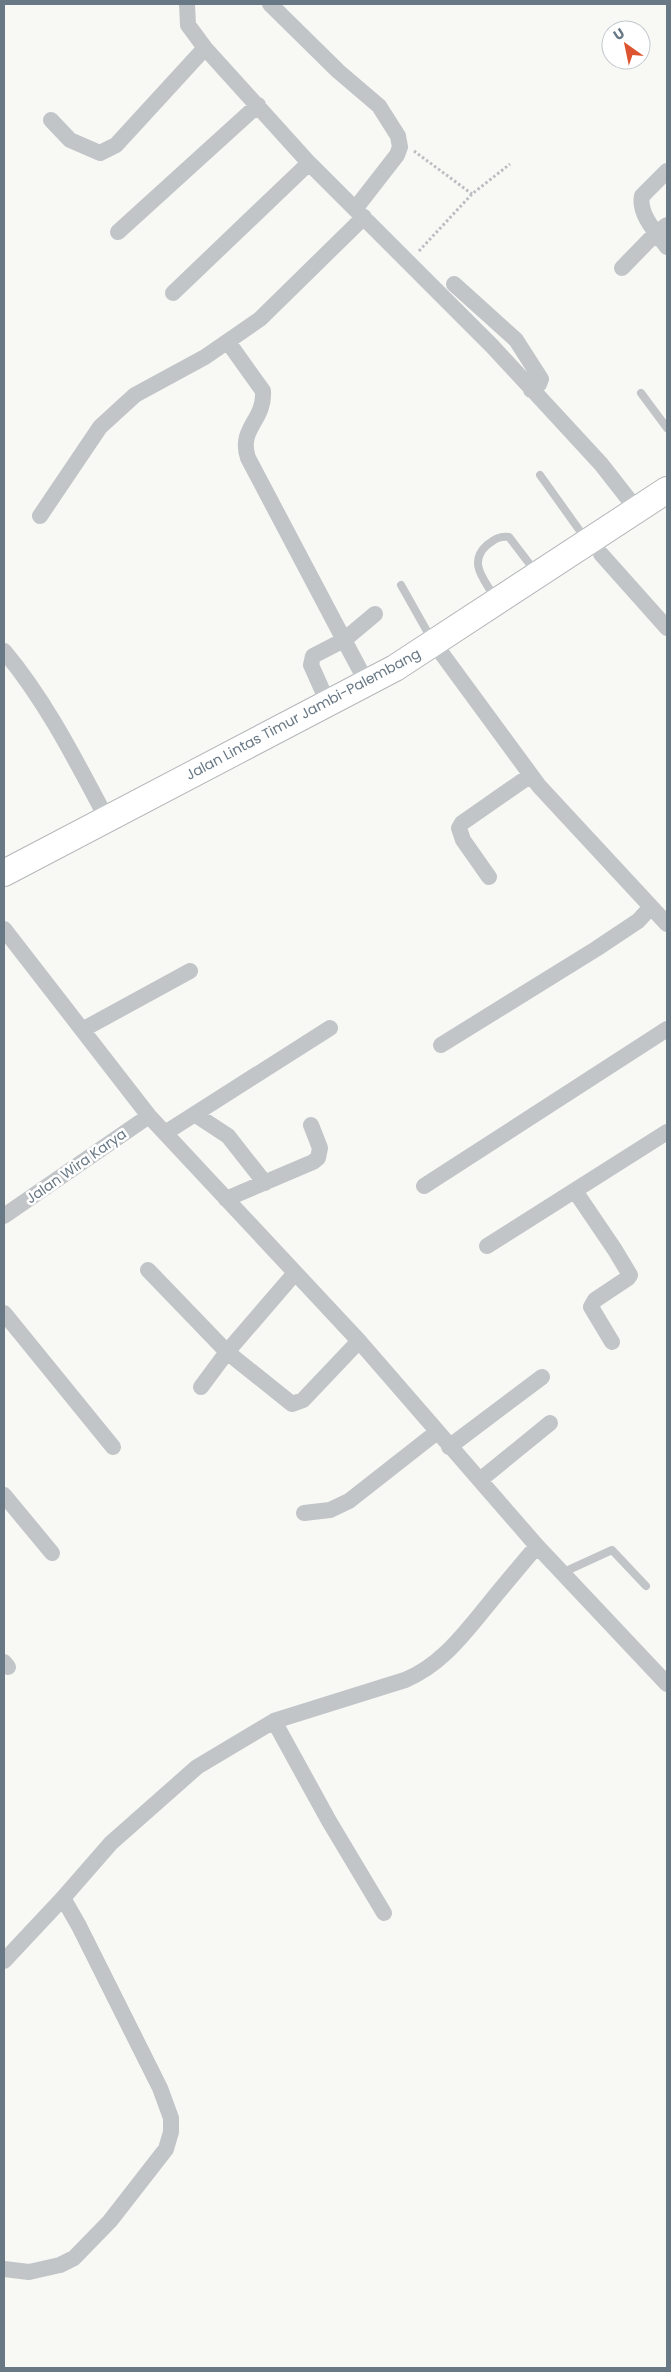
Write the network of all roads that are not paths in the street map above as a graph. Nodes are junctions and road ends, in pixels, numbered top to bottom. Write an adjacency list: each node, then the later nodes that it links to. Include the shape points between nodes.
1 (187, 4): 3 (street, via 188,26)
2 (270, 4): 8 (street, via 379,106 399,140 396,155)
3 (205, 48): 4 (street); 5 (street, via 108,150 100,153 70,140)
4 (258, 105): 6 (street); 10 (street)
5 (51, 120)
6 (309, 163): 8 (street); 14 (street)
7 (667, 171): 9 (street, via 640,202 645,215)
8 (360, 213): 15 (street, via 260,319); 16 (street, via 492,346)
9 (662, 229): 11 (street); 12 (street)
10 (118, 232)
11 (667, 247)
12 (622, 268)
13 (454, 284): 16 (street, via 516,340 541,379)
14 (173, 293)
15 (228, 342): 23 (street, via 135,395 100,427); 30 (street, via 263,391 264,401 246,435 244,446 248,458)
16 (531, 390): 21 (street, via 595,457)
17 (641, 393): 18 (lane)
18 (667, 428)
19 (540, 475): 24 (lane)
20 (667, 490): 21 (highway, Jalan Lintas Timur Jambi-Palembang)
21 (637, 510): 24 (highway, Jalan Lintas Timur Jambi-Palembang)
22 (667, 511): 24 (highway, Jalan Lintas Timur Jambi-Palembang)
23 (40, 516)
24 (594, 548): 25 (highway, Jalan Lintas Timur Jambi-Palembang); 29 (street); 31 (highway, Jalan Lintas Timur Jambi-Palembang)
25 (538, 574): 27 (highway, Jalan Lintas Timur Jambi-Palembang); 27 (lane, via 509,537 494,539 480,551 477,559)
26 (402, 585): 31 (lane)
27 (497, 601): 31 (highway, Jalan Lintas Timur Jambi-Palembang)
28 (375, 614): 30 (street)
29 (667, 628)
30 (344, 640): 33 (street); 34 (street, via 311,659)
31 (438, 648): 33 (highway, Jalan Lintas Timur Jambi-Palembang); 35 (street); 39 (highway, Jalan Lintas Timur Jambi-Palembang, via 404,677 258,757)
32 (4, 651): 36 (street, via 35,692)
33 (367, 683): 34 (highway, Jalan Lintas Timur Jambi-Palembang)
34 (328, 703): 36 (highway, Jalan Lintas Timur Jambi-Palembang)
35 (531, 775): 38 (street, via 459,828 463,840); 40 (street)
36 (107, 819): 37 (highway, Jalan Lintas Timur Jambi-Palembang)
37 (4, 874)
38 (489, 878)
39 (4, 886)
40 (651, 908): 41 (street); 47 (street, via 638,921 596,949)
41 (667, 924)
42 (4, 929): 46 (street)
43 (190, 971): 46 (street)
44 (330, 1028): 48 (street)
45 (667, 1028): 54 (street)
46 (82, 1030): 49 (street)
47 (441, 1045)
48 (196, 1114): 52 (street); 53 (street, via 228,1136)
49 (149, 1116): 52 (street); 57 (street, Jalan Wira Karya)
50 (311, 1125): 53 (street, via 320,1148 318,1158)
51 (667, 1132): 55 (street)
52 (165, 1133): 56 (street)
53 (265, 1182): 56 (street)
54 (424, 1186)
55 (575, 1191): 58 (street); 63 (street, via 630,1275 591,1306)
56 (226, 1199): 60 (street)
57 (4, 1216)
58 (487, 1246)
59 (148, 1270): 64 (street)
60 (296, 1273): 62 (street); 64 (street)
61 (4, 1313): 69 (street)
62 (359, 1341): 64 (street, via 298,1403 286,1400); 68 (street)
63 (612, 1342)
64 (227, 1352): 66 (street)
65 (542, 1377): 70 (street)
66 (201, 1387)
67 (550, 1423): 71 (street)
68 (437, 1432): 70 (street); 73 (street, via 342,1505)
69 (113, 1447)
70 (449, 1447): 71 (street)
71 (480, 1480): 74 (street)
72 (4, 1495): 75 (street)
73 (304, 1513)
74 (537, 1546): 76 (street); 79 (street, via 453,1647 421,1673)
75 (52, 1553)
76 (564, 1572): 77 (lane, via 612,1550); 78 (street)
77 (646, 1586)
78 (667, 1684)
79 (274, 1721): 80 (street, via 197,1768 165,1794 110,1843); 81 (street)
80 (63, 1898): 82 (street); 83 (street, via 160,2088 171,2118 171,2132 166,2149 110,2221 74,2258 36,2271)
81 (384, 1913)
82 (4, 1961)
83 (4, 2269)

